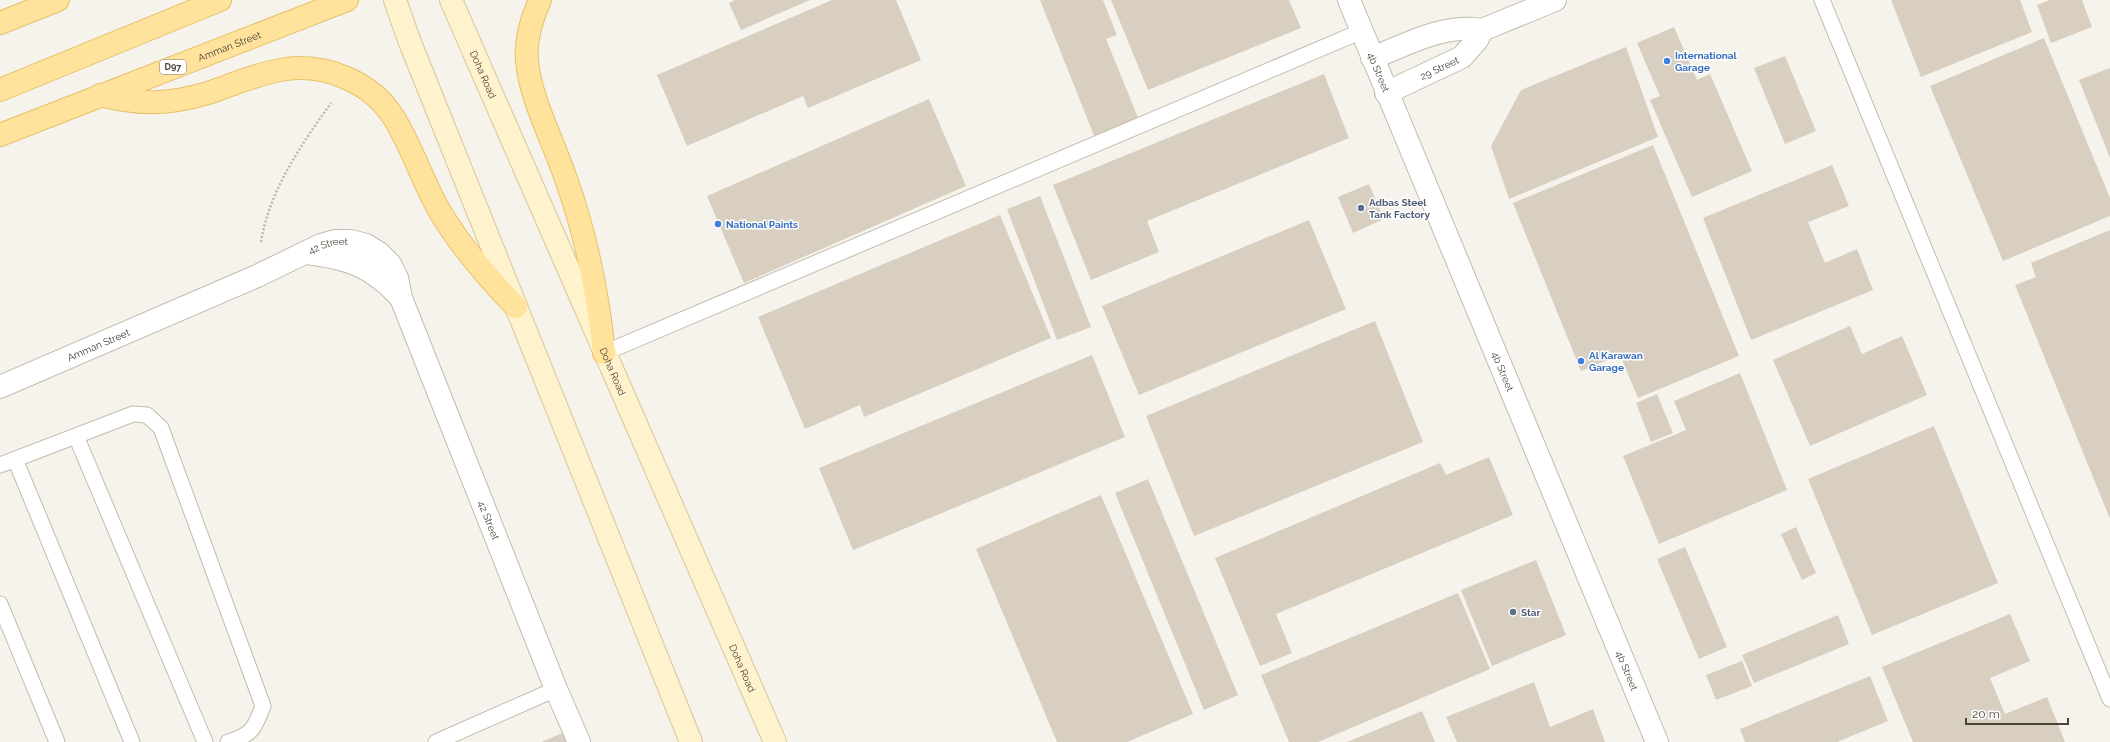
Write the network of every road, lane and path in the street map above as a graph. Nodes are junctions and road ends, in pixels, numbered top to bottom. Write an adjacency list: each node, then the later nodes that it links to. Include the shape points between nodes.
1 (58, 0): 10 (main road)
2 (220, 0): 15 (main road)
3 (347, 0): 17 (main road, Amman Street / D97)
4 (395, 0): 21 (main road)
5 (451, 0): 22 (main road, Doha Road)
6 (540, 0): 22 (main road, via 527,39 527,62 531,83 567,181 590,262 599,306)
7 (1349, 0): 12 (street, 4b Street)
8 (1555, 0): 11 (street)
9 (1822, 0): 29 (lane)
10 (0, 23)
11 (1482, 30): 13 (street, via 1450,30); 16 (street, 29 Street, via 1462,57)
12 (1362, 31): 13 (street, 4b Street); 22 (lane)
13 (1372, 58): 16 (street, 4b Street)
14 (348, 78): 17 (main road, via 306,68 261,74 206,93 175,100 129,102); 20 (path, via 304,142 277,189 262,231); 21 (main road, via 378,100 393,116 451,230 481,270)
15 (0, 90)
16 (1386, 93): 38 (street, 4b Street)
17 (100, 95): 18 (main road, Amman Street / D97)
18 (0, 135)
19 (307, 253): 20 (street, Amman Street); 28 (street, 42 Street, via 328,256 367,269 384,280 400,298)
20 (257, 276): 23 (street, Amman Street)
21 (516, 307): 36 (main road)
22 (604, 353): 37 (main road, Doha Road)
23 (0, 387)
24 (76, 436): 25 (lane); 32 (lane); 33 (lane, via 133,414 147,415 161,428 263,706 257,723 245,737)
25 (15, 459): 26 (lane); 31 (lane)
26 (0, 465)
27 (0, 604): 30 (lane)
28 (556, 689): 34 (lane); 35 (street, 42 Street)
29 (2110, 699)
30 (57, 742)
31 (132, 742)
32 (205, 742)
33 (228, 742)
34 (436, 742)
35 (579, 742)
36 (691, 742)
37 (775, 742)
38 (1657, 742)

